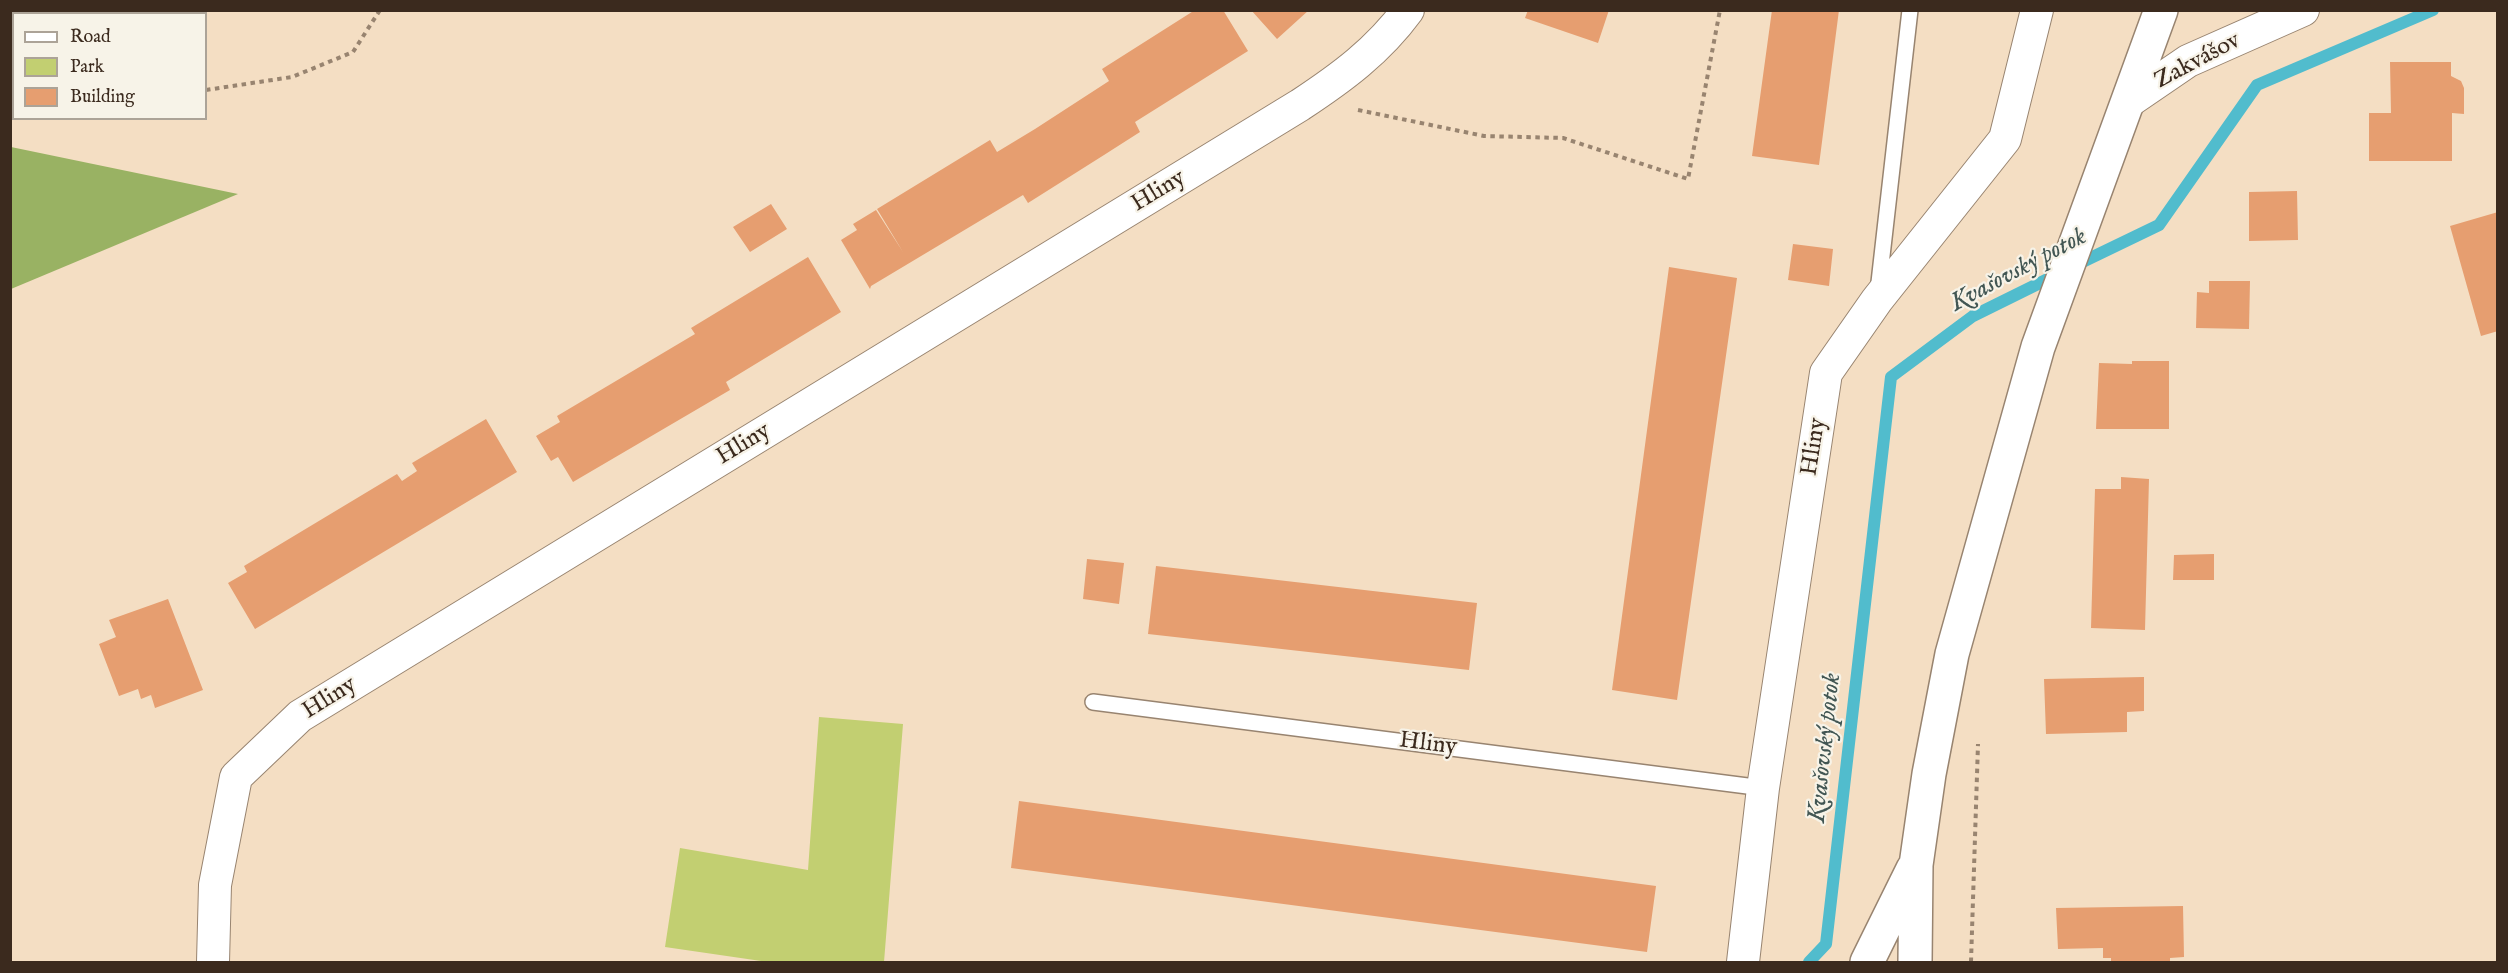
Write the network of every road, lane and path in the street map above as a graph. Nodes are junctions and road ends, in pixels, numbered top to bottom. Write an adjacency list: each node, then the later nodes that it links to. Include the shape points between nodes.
1 (380, 10): 8 (path, via 353,52 292,77)
2 (1408, 10): 10 (street, Hliny, via 1371,53)
3 (1720, 10): 10 (path, via 1688,178 1563,138 1484,136 1344,107)
4 (1910, 10): 11 (lane, Hliny)
5 (2037, 10): 11 (street, Hliny, via 2005,140)
6 (2161, 10): 9 (main road)
7 (2303, 10): 9 (street, Zakvášov, via 2187,61)
8 (207, 90)
9 (2128, 102): 15 (main road, via 2037,347 1952,654)
10 (1300, 105): 16 (street, Hliny, via 300,716 236,777 215,885)
11 (1877, 300): 14 (street, Hliny, via 1826,373)
12 (1093, 702): 14 (lane, Hliny)
13 (1978, 744): 20 (path)
14 (1763, 788): 17 (street, Hliny)
15 (1916, 865): 18 (main road); 19 (main road)
16 (213, 963)
17 (1743, 963)
18 (1867, 963)
19 (1914, 963)
20 (1971, 963)

